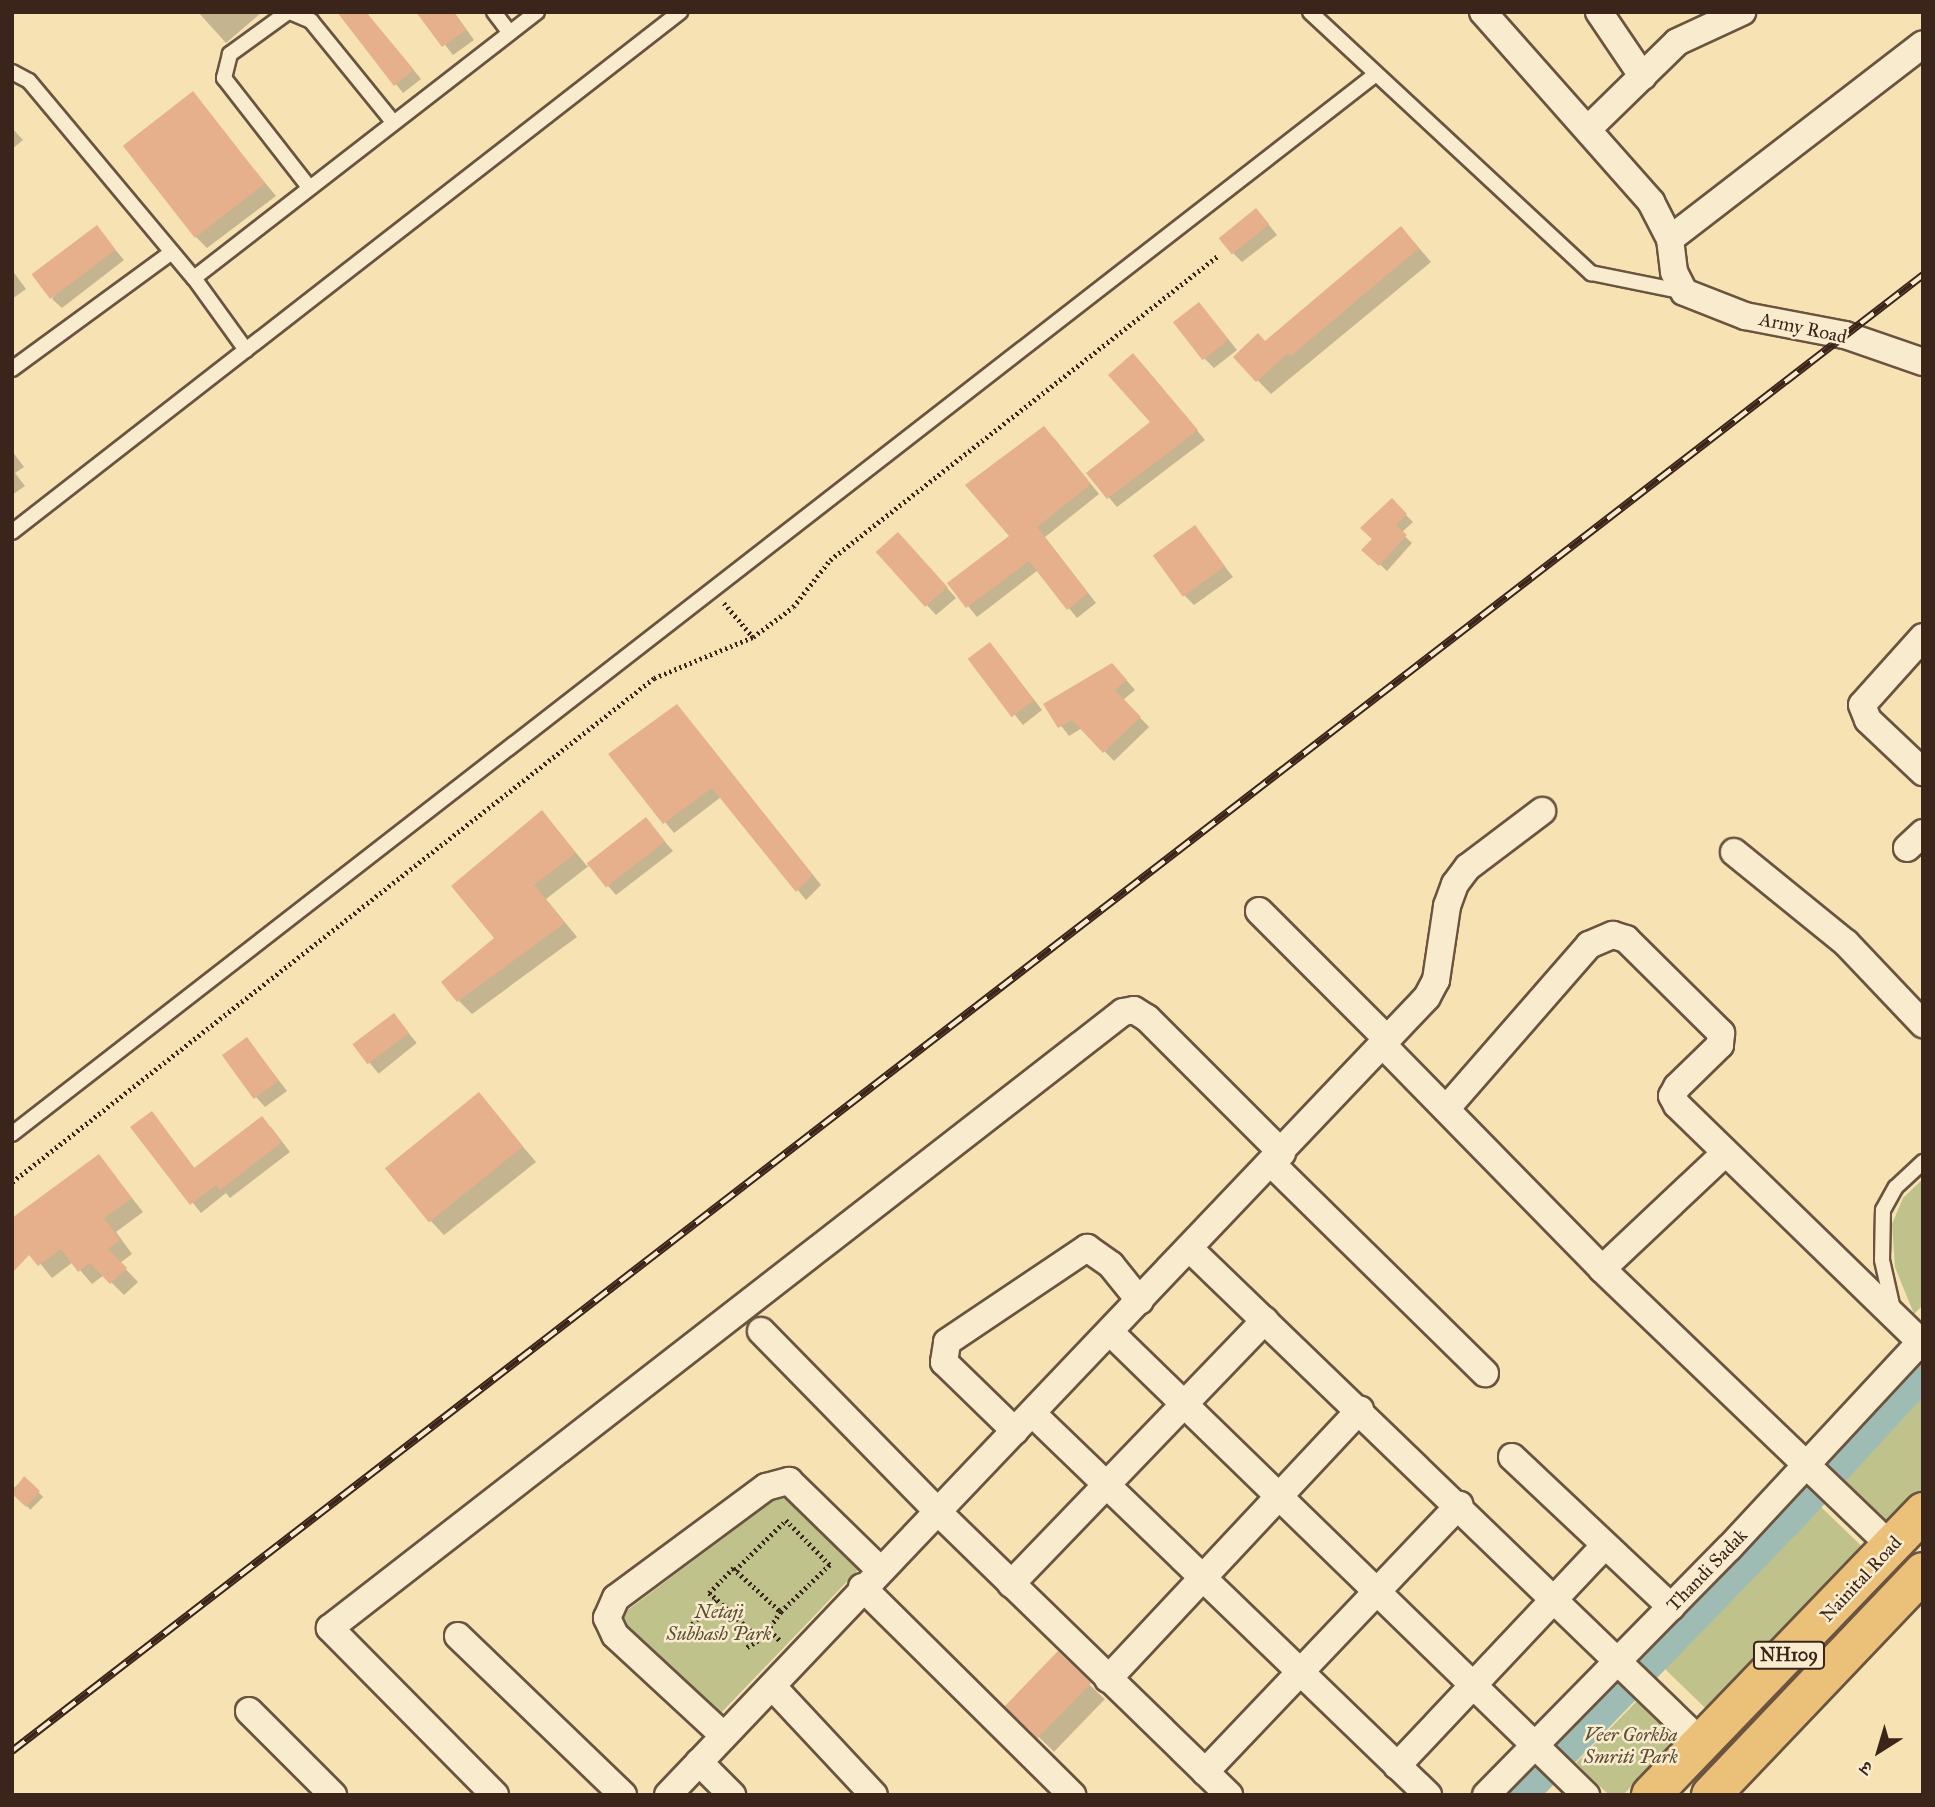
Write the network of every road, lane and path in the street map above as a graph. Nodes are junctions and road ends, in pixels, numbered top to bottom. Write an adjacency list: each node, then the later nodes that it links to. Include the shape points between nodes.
1 (289, 12): 15 (lane, via 311,22); 17 (lane, via 230,54 224,78)
2 (494, 12): 10 (lane)
3 (537, 12): 10 (lane)
4 (680, 12): 23 (lane)
5 (1310, 12): 13 (lane)
6 (1483, 12): 16 (street)
7 (1599, 12): 14 (street)
8 (1741, 12): 9 (street)
9 (1714, 18): 14 (street, via 1677,43)
10 (510, 33): 15 (lane)
11 (1923, 44): 18 (street)
12 (12, 72): 19 (lane, via 29,81)
13 (1376, 74): 22 (lane, via 1591,273); 27 (lane)
14 (1643, 77): 16 (street)
15 (393, 122): 17 (lane)
16 (1588, 129): 18 (street, via 1651,202)
17 (309, 187): 21 (lane)
18 (1670, 239): 22 (street, via 1674,272)
19 (172, 252): 21 (lane); 25 (lane)
20 (1219, 255): 29 (path, via 830,560 793,607)
21 (194, 278): 23 (lane)
22 (1684, 292): 24 (street, Army Road, via 1745,316 1845,335)
23 (246, 350): 26 (lane)
24 (1923, 362)
25 (12, 369)
26 (12, 532)
27 (714, 592): 29 (path); 37 (lane)
28 (1923, 636): 30 (street, via 1874,687 1863,705 1868,720)
29 (753, 637): 41 (path, via 654,678)
30 (1923, 772)
31 (1542, 811): 35 (street, via 1468,867 1455,884 1447,906 1436,980 1427,997)
32 (1734, 852): 34 (street, via 1846,943)
33 (1259, 911): 35 (street)
34 (1923, 1024)
35 (1384, 1041): 36 (street); 39 (street)
36 (1446, 1109): 38 (street, via 1590,945 1613,935 1626,939 1721,1033 1720,1045 1672,1096); 43 (street)
37 (12, 1134)
38 (1725, 1153): 43 (street); 45 (street)
39 (1277, 1158): 42 (street); 50 (street); 90 (street, via 1147,1018 1134,1010 1122,1012 330,1628)
40 (1923, 1162): 45 (lane, via 1896,1187 1883,1210 1882,1260)
41 (12, 1182)
42 (1191, 1250): 44 (street); 46 (street)
43 (1602, 1269): 55 (street)
44 (1140, 1301): 48 (street); 53 (street, via 1111,1265 1087,1248 947,1342 944,1362)
45 (1894, 1314): 49 (street)
46 (1265, 1320): 51 (street); 52 (street)
47 (761, 1331): 59 (street)
48 (1111, 1333): 51 (street); 53 (street)
49 (1922, 1342): 55 (street, Thandi Sadak)
50 (1485, 1373)
51 (1186, 1403): 56 (street); 57 (street)
52 (1360, 1410): 57 (street); 58 (street)
53 (1024, 1423): 56 (street); 59 (street)
54 (1512, 1457): 61 (street)
55 (1817, 1476): 62 (street); 71 (street, Thandi Sadak)
56 (1105, 1485): 66 (street); 67 (street)
57 (1281, 1494): 66 (street); 68 (street)
58 (1459, 1505): 68 (street); 69 (street)
59 (936, 1510): 65 (street); 67 (street)
60 (1923, 1512): 62 (highway, Nainital Road / NH109)
61 (1605, 1545): 69 (street); 71 (street)
62 (1891, 1546): 84 (highway, Nainital Road / NH109)
63 (736, 1570): 70 (path, via 709,1593); 72 (path); 72 (path, via 786,1520 830,1565)
64 (1923, 1572): 101 (highway, NH109)
65 (870, 1578): 81 (street); 83 (street, via 789,1481 766,1488 616,1598 607,1618 615,1635); 95 (street)
66 (1202, 1581): 77 (street); 79 (street)
67 (1011, 1584): 79 (street)
68 (1378, 1589): 77 (street); 80 (street)
69 (1552, 1597): 78 (street); 80 (street)
70 (716, 1600): 73 (path); 75 (path)
71 (1671, 1608): 78 (street, Thandi Sadak)
72 (781, 1612): 75 (path)
73 (684, 1632)
74 (457, 1636): 91 (street)
75 (759, 1639): 76 (path)
76 (745, 1649)
77 (1298, 1673): 87 (street); 88 (street)
78 (1631, 1674): 84 (street); 85 (street, Thandi Sadak)
79 (1108, 1679): 88 (street)
80 (1474, 1683): 85 (street); 87 (street)
81 (772, 1686): 83 (street); 94 (street)
82 (248, 1711): 89 (street)
83 (723, 1735): 86 (street)
84 (1702, 1744): 100 (highway, Nainital Road / NH109)
85 (1548, 1756): 98 (street, Thandi Sadak); 99 (street)
86 (699, 1762): 92 (street); 93 (street)
87 (1397, 1766): 97 (street)
88 (1205, 1772): 96 (street)
89 (333, 1795)
90 (495, 1795)
91 (623, 1795)
92 (668, 1795)
93 (732, 1795)
94 (874, 1795)
95 (1072, 1795)
96 (1229, 1795)
97 (1428, 1795)
98 (1486, 1795)
99 (1586, 1795)
100 (1651, 1795)
101 (1711, 1795)

